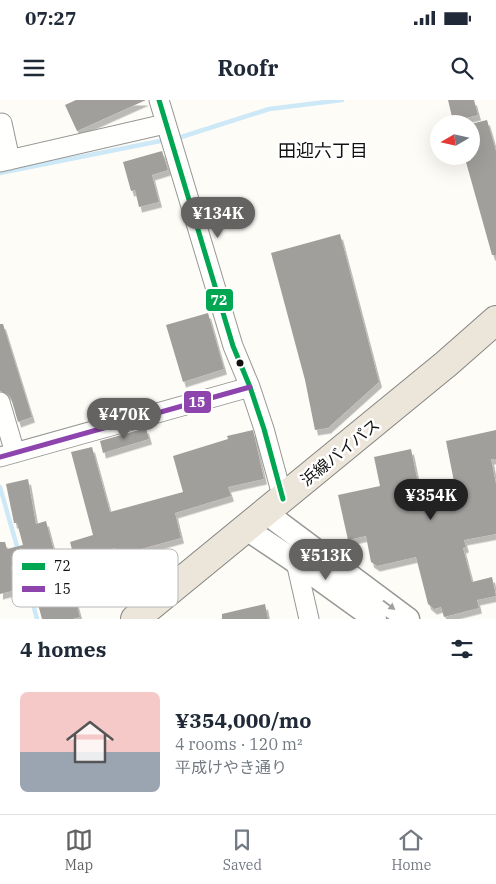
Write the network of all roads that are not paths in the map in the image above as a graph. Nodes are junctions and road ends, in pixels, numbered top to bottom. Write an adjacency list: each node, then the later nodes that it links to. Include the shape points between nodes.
1 (159, 100): 3 (street)
2 (2, 123): 4 (street)
3 (165, 124): 4 (street); 6 (street, via 234,346)
4 (5, 161)
5 (496, 320): 9 (highway, 浜線バイパス)
6 (250, 387): 8 (street); 9 (street, via 264,429)
7 (0, 402): 8 (street)
8 (8, 455)
9 (265, 513): 10 (street); 11 (highway, 浜線バイパス); 16 (street, one-way to 16)
10 (296, 562): 14 (street); 15 (street)
11 (178, 584)
12 (150, 607): 13 (highway, 浜線バイパス)
13 (135, 619)
14 (309, 619)
15 (375, 619)
16 (408, 619)

